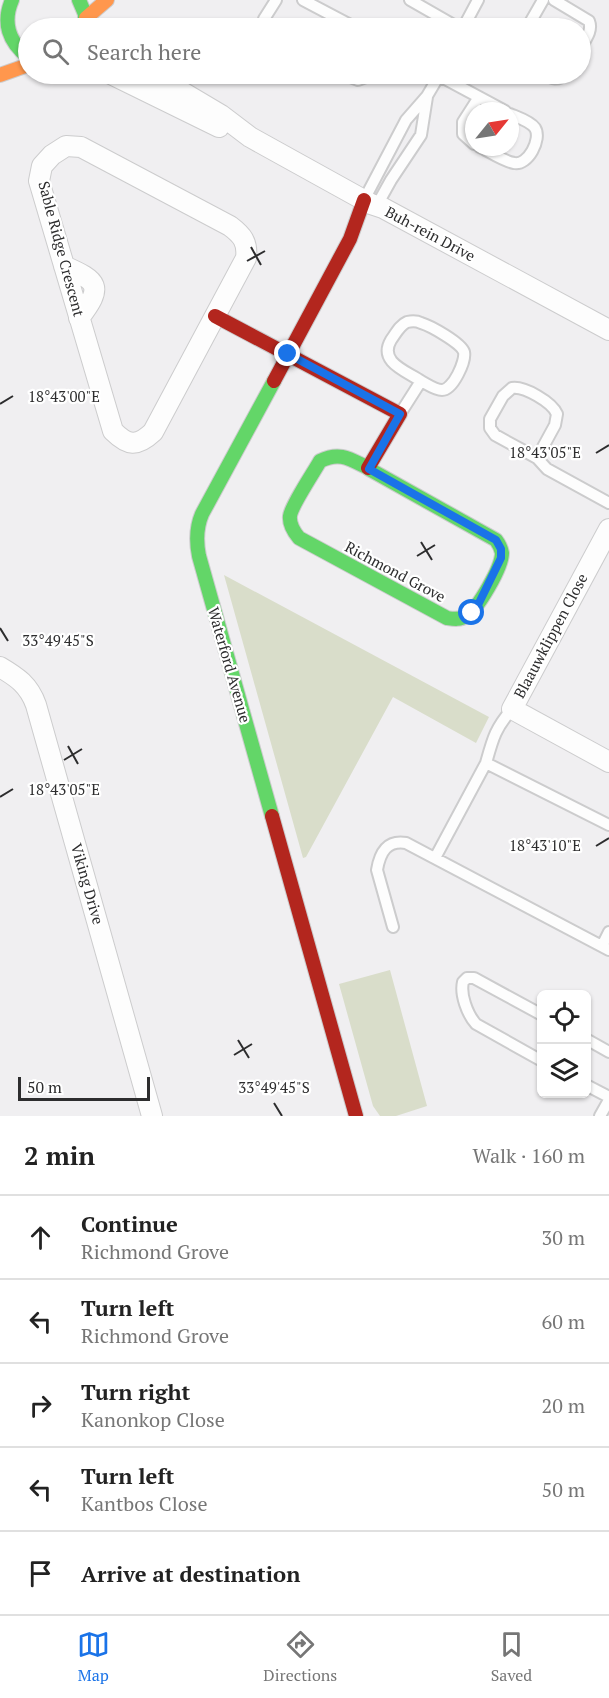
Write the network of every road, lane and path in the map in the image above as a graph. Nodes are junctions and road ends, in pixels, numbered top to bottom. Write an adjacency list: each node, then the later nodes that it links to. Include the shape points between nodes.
1 (12, 0): 18 (street)
2 (79, 0): 10 (street)
3 (107, 0): 11 (street)
4 (276, 0): 12 (lane)
5 (303, 0): 13 (lane)
6 (410, 0): 14 (lane)
7 (478, 0): 15 (lane)
8 (543, 0): 16 (lane)
9 (554, 0): 17 (lane)
10 (84, 18)
11 (90, 18)
12 (265, 18)
13 (337, 18)
14 (443, 18)
15 (467, 18)
16 (533, 18)
17 (584, 18)
18 (3, 20): 19 (street)
19 (18, 50)
20 (18, 69): 21 (street)
21 (0, 75)
22 (131, 84): 33 (street, Buh-rein Drive, via 215,126)
23 (168, 84): 33 (street, Buh-rein Drive)
24 (433, 84): 26 (lane)
25 (456, 84): 27 (lane)
26 (428, 96): 35 (lane, via 406,120); 35 (lane, via 421,135)
27 (479, 97): 28 (lane); 29 (lane)
28 (476, 102)
29 (488, 102)
30 (465, 119): 32 (lane)
31 (519, 119): 34 (lane, via 536,131 529,157 513,163)
32 (465, 136)
33 (250, 137): 35 (street, Buh-rein Drive)
34 (499, 156)
35 (370, 203): 36 (street, Waterford Avenue); 38 (street, Buh-rein Drive)
36 (350, 239): 39 (street, Waterford Avenue)
37 (215, 316): 37 (street, Sable Ridge Crescent, via 246,258 241,234 81,147 66,146 52,155 42,166 39,182 113,431 121,439 132,444 153,432); 39 (street)
38 (609, 330)
39 (288, 354): 41 (street); 62 (street, Waterford Avenue, via 202,514 196,547)
40 (421, 381): 40 (lane, via 448,389 465,354 460,345 423,323 407,322 389,344 388,354 393,364); 41 (lane)
41 (400, 414): 43 (street)
42 (537, 458): 42 (lane, via 495,435 490,428 490,419 512,388 520,388 551,404 557,414); 44 (lane, via 547,469)
43 (369, 469): 43 (street, Richmond Grove, via 496,540 501,558 472,613 458,619 447,618 299,538 292,530 290,514 320,461 328,456 343,456)
44 (609, 503)
45 (609, 530): 47 (street, Blaauwklippen Close)
46 (0, 667): 61 (street, Viking Drive, via 23,682 36,705)
47 (512, 709): 48 (street, Blaauwklippen Close); 49 (lane, via 499,724)
48 (609, 762)
49 (486, 763): 50 (lane); 51 (lane)
50 (609, 825)
51 (435, 858): 52 (lane, via 406,843 393,843 384,851 377,870); 54 (lane)
52 (393, 927)
53 (609, 932): 54 (lane)
54 (605, 948)
55 (537, 1012): 58 (lane, via 474,978 462,982 469,1015 476,1024)
56 (591, 1042): 57 (lane)
57 (609, 1052)
58 (537, 1058)
59 (591, 1088): 60 (lane)
60 (609, 1099): 63 (lane)
61 (152, 1116)
62 (356, 1116)
63 (600, 1116)

